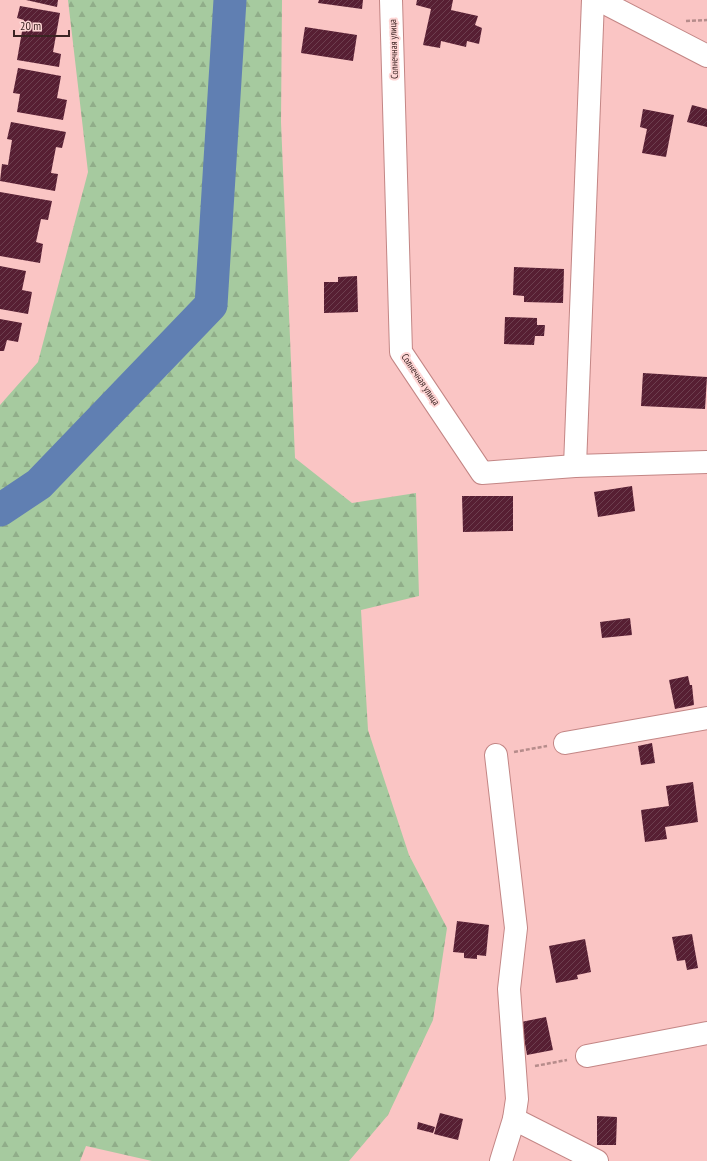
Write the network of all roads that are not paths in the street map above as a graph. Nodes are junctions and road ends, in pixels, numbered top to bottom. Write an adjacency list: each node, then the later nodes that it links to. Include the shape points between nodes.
1 (391, 0): 6 (street, Солнечная улица, via 401,352 482,473)
2 (593, 0): 6 (street)
3 (599, 0): 4 (street)
4 (707, 56)
5 (707, 462): 6 (street, Солнечная улица)
6 (575, 466)
7 (707, 718): 8 (street)
8 (565, 743)
9 (496, 755): 12 (street, via 516,913 509,989 517,1099)
10 (707, 1033): 11 (street)
11 (587, 1056)
12 (514, 1119): 13 (street); 14 (street)
13 (502, 1161)
14 (597, 1161)

